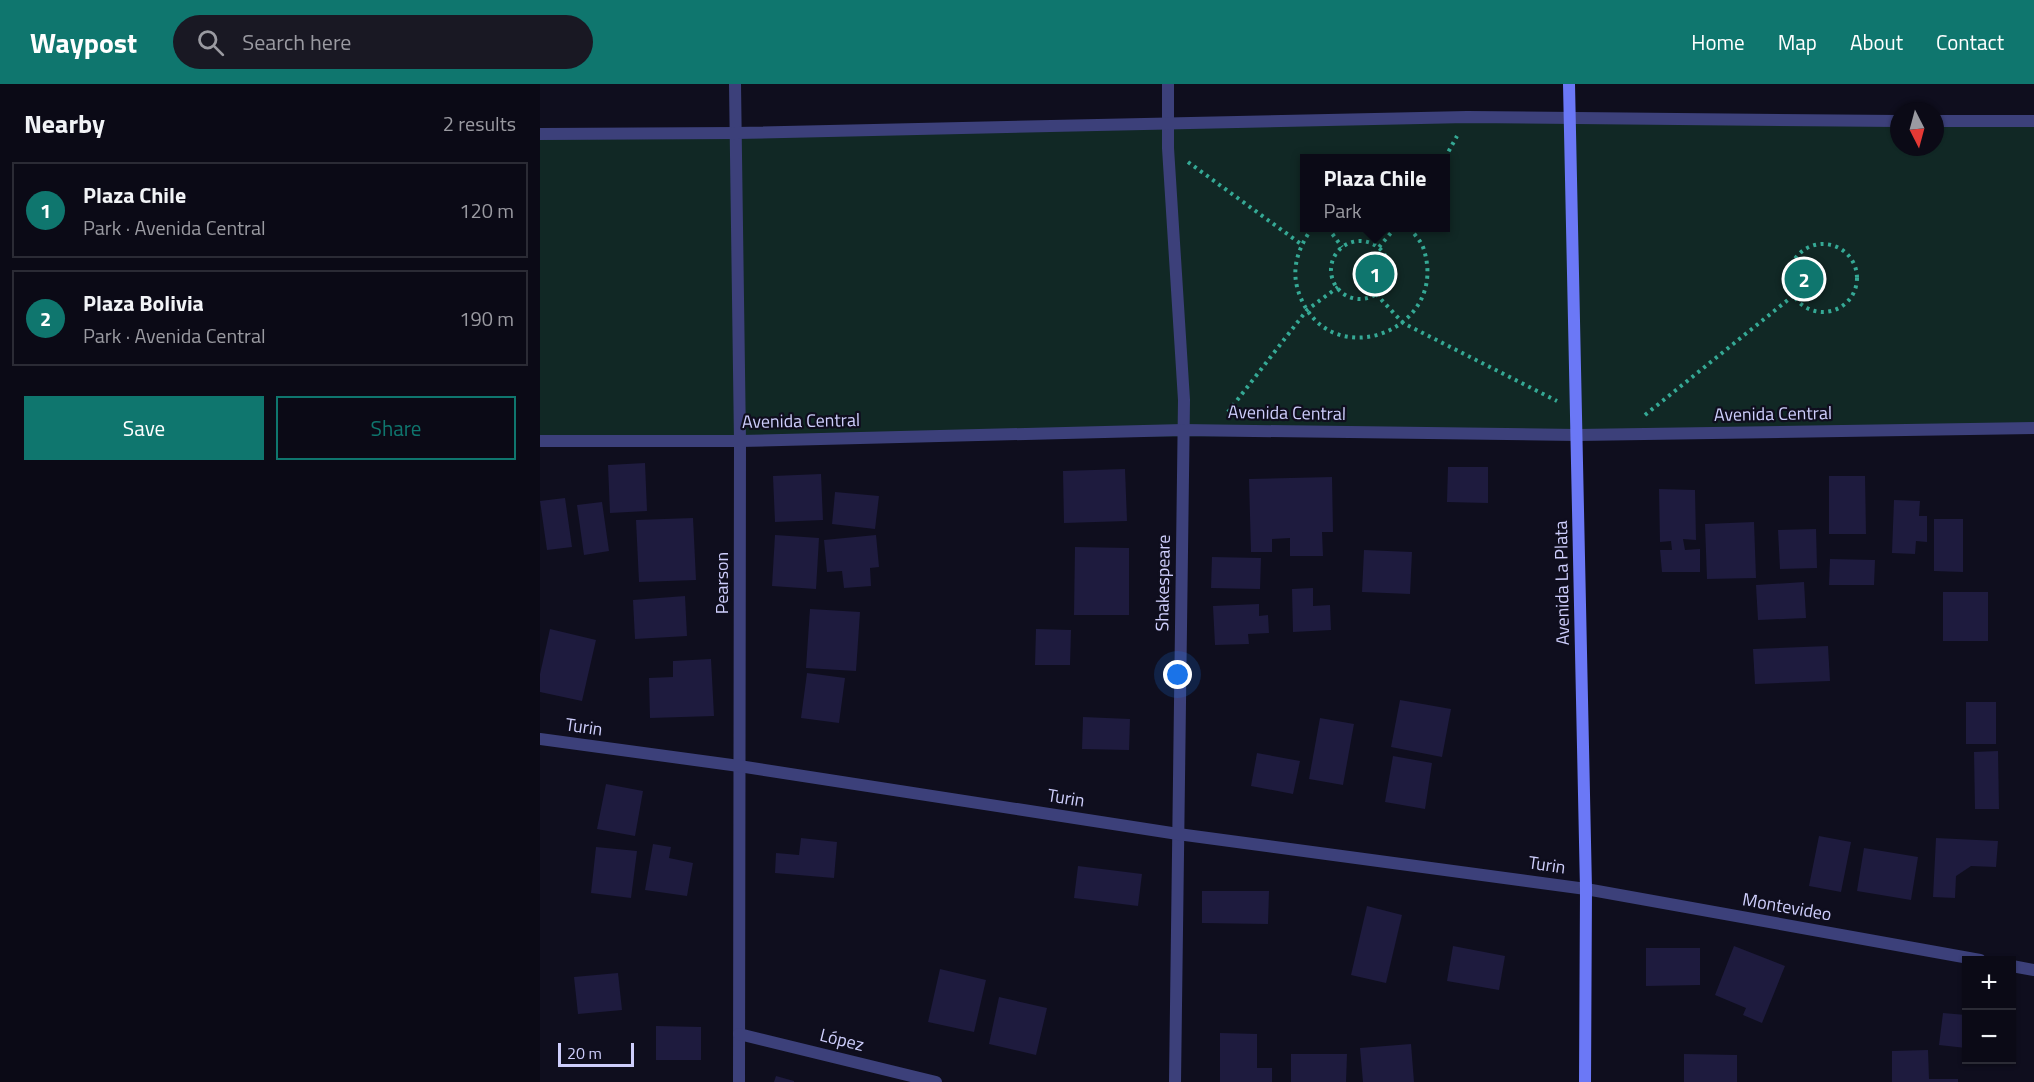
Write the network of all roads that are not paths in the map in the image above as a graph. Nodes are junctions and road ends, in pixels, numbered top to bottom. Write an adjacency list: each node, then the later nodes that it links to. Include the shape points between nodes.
1 (735, 84): 9 (street, Pearson)
2 (1168, 84): 8 (street, Shakespeare)
3 (1569, 84): 4 (main road, Avenida La Plata)
4 (1569, 119): 5 (street); 8 (street); 13 (main road, Avenida La Plata)
5 (1890, 121)
6 (1944, 121): 7 (street)
7 (2034, 121)
8 (1168, 122): 9 (street); 12 (street, Shakespeare)
9 (736, 133): 10 (street); 15 (street, Pearson)
10 (540, 134)
11 (2034, 428): 13 (street, Avenida Central)
12 (1183, 430): 13 (street, Avenida Central); 15 (street, Avenida Central); 18 (street, Shakespeare)
13 (1577, 435): 19 (main road, Avenida La Plata)
14 (540, 441): 15 (street, Avenida Central)
15 (740, 441): 17 (street, Pearson)
16 (540, 739): 17 (street, Turin)
17 (739, 766): 18 (street, Turin); 23 (street, Pearson)
18 (1178, 834): 19 (street, Turin); 26 (street, Shakespeare)
19 (1586, 889): 20 (street, Montevideo); 27 (main road, Avenida La Plata)
20 (1962, 957)
21 (2016, 967): 22 (street)
22 (2034, 970)
23 (739, 1034): 24 (street, Pearson); 25 (street, López)
24 (739, 1082)
25 (936, 1082)
26 (1175, 1082)
27 (1585, 1082)

